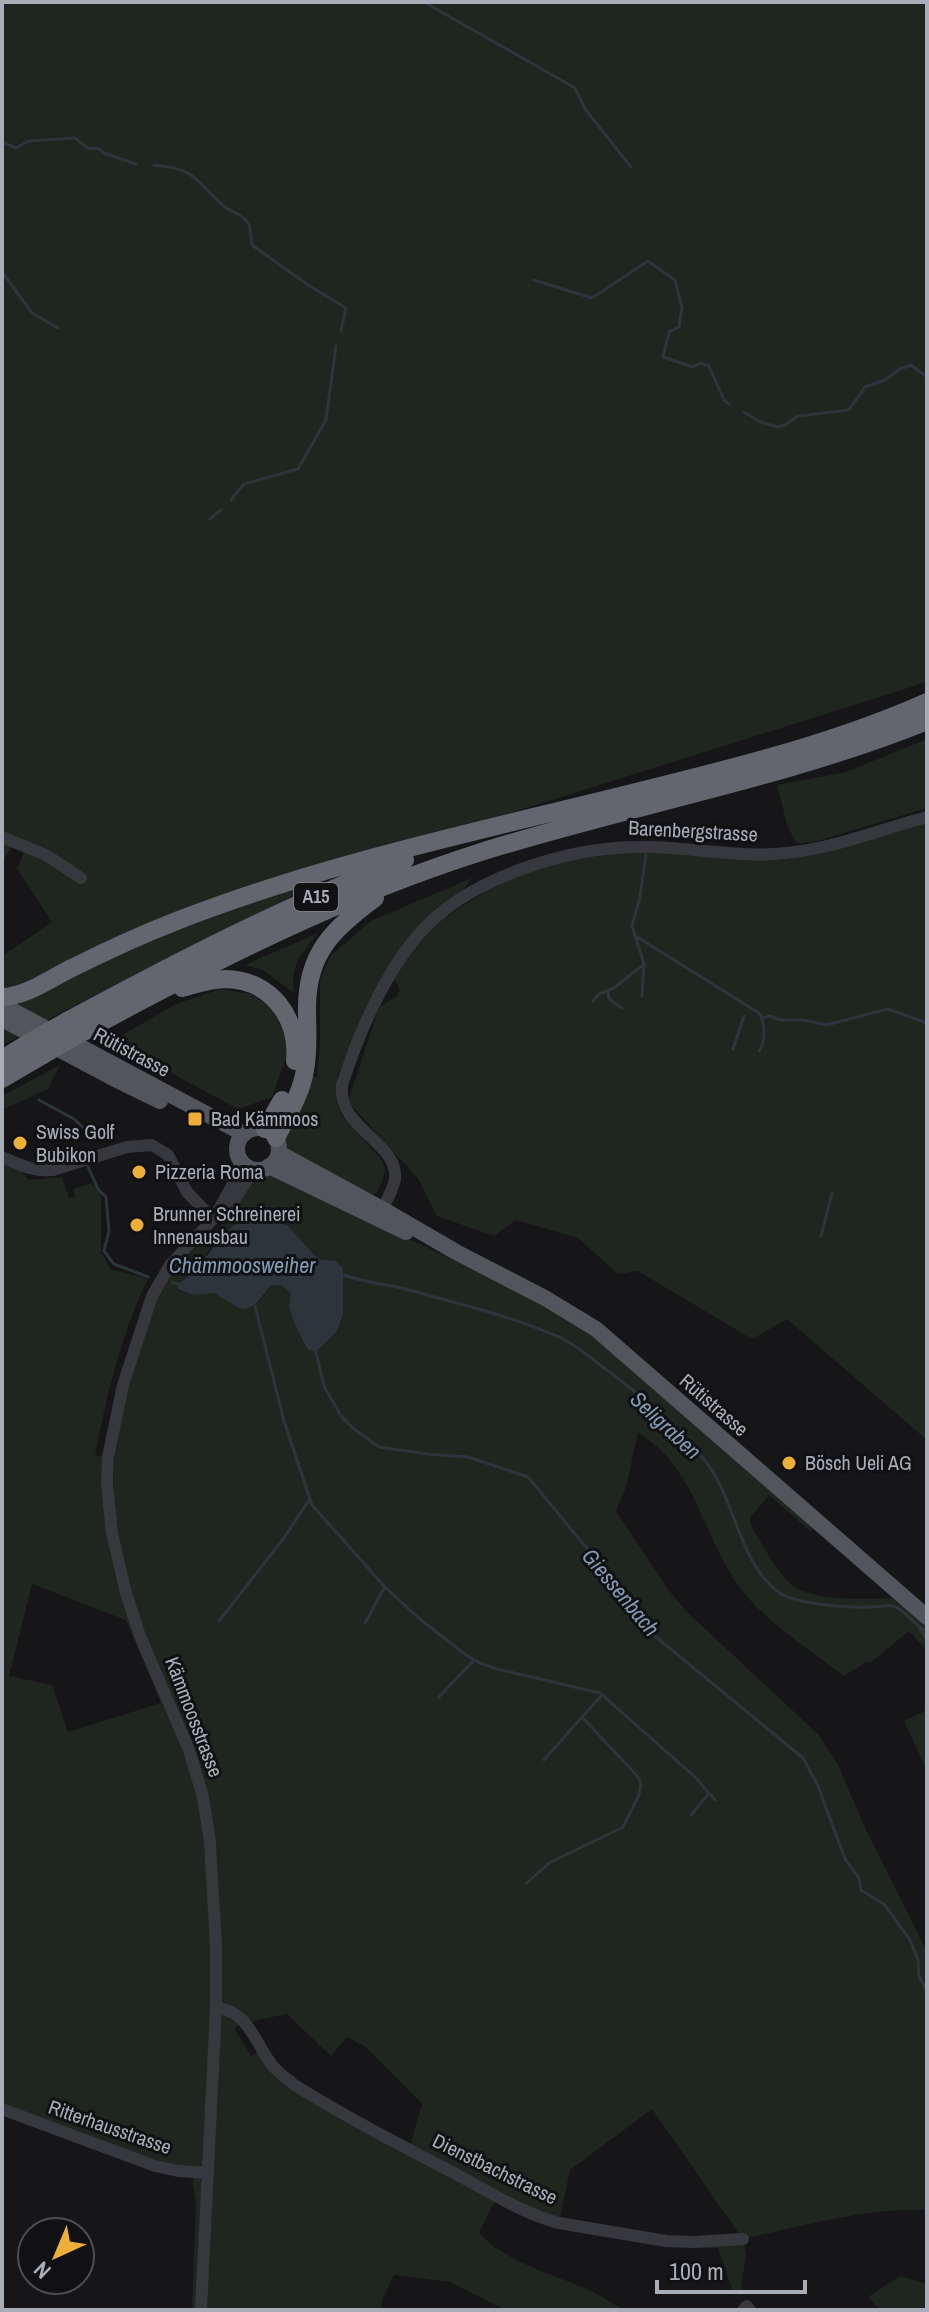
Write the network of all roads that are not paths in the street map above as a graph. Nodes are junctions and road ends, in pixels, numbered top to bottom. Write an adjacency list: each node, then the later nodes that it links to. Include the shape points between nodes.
1 (927, 702): 3 (highway, A15, via 790,751)
2 (927, 721): 7 (highway, A15, via 797,767 481,852)
3 (580, 806): 8 (highway, via 264,890 147,933 20,994); 12 (highway, A15, bridge, via 442,847 340,886 203,950)
4 (927, 817): 17 (street, Barenbergstrasse, via 799,852 736,855 642,847 564,857 504,876 439,915 389,976 342,1085 348,1114 393,1164 394,1182)
5 (2, 837): 6 (street, via 46,855)
6 (81, 878)
7 (400, 881): 10 (highway, A15, via 254,944); 15 (highway, via 341,924 318,953 310,974 303,1079)
8 (2, 997)
9 (2, 1005): 14 (main road, Rütistrasse)
10 (131, 1006): 13 (highway, A15, bridge); 15 (highway, via 223,979 250,983 277,1001 293,1028 295,1059)
11 (2, 1019): 14 (main road, Rütistrasse)
12 (2, 1059)
13 (2, 1079)
14 (241, 1138): 15 (main road, via 253,1129); 15 (main road, via 238,1154)
15 (264, 1153): 17 (main road, Rütistrasse); 18 (street, Kämmoosstrasse)
16 (2, 1157): 18 (street, via 43,1171 152,1145 168,1155 187,1192)
17 (379, 1214): 19 (main road, Rütistrasse, via 545,1298 604,1335)
18 (213, 1219): 20 (street, Kämmoosstrasse, via 170,1265 147,1305 116,1413 107,1484 112,1533 133,1616 203,1797 212,1867)
19 (927, 1617)
20 (216, 2008): 22 (street, Kämmoosstrasse); 23 (street, Dienstbachstrasse, via 241,2017 272,2065 292,2083 542,2218 666,2241)
21 (2, 2109): 22 (street, Ritterhausstrasse, via 155,2166)
22 (208, 2173): 24 (street, Kämmoosstrasse)
23 (743, 2239)
24 (201, 2310)

